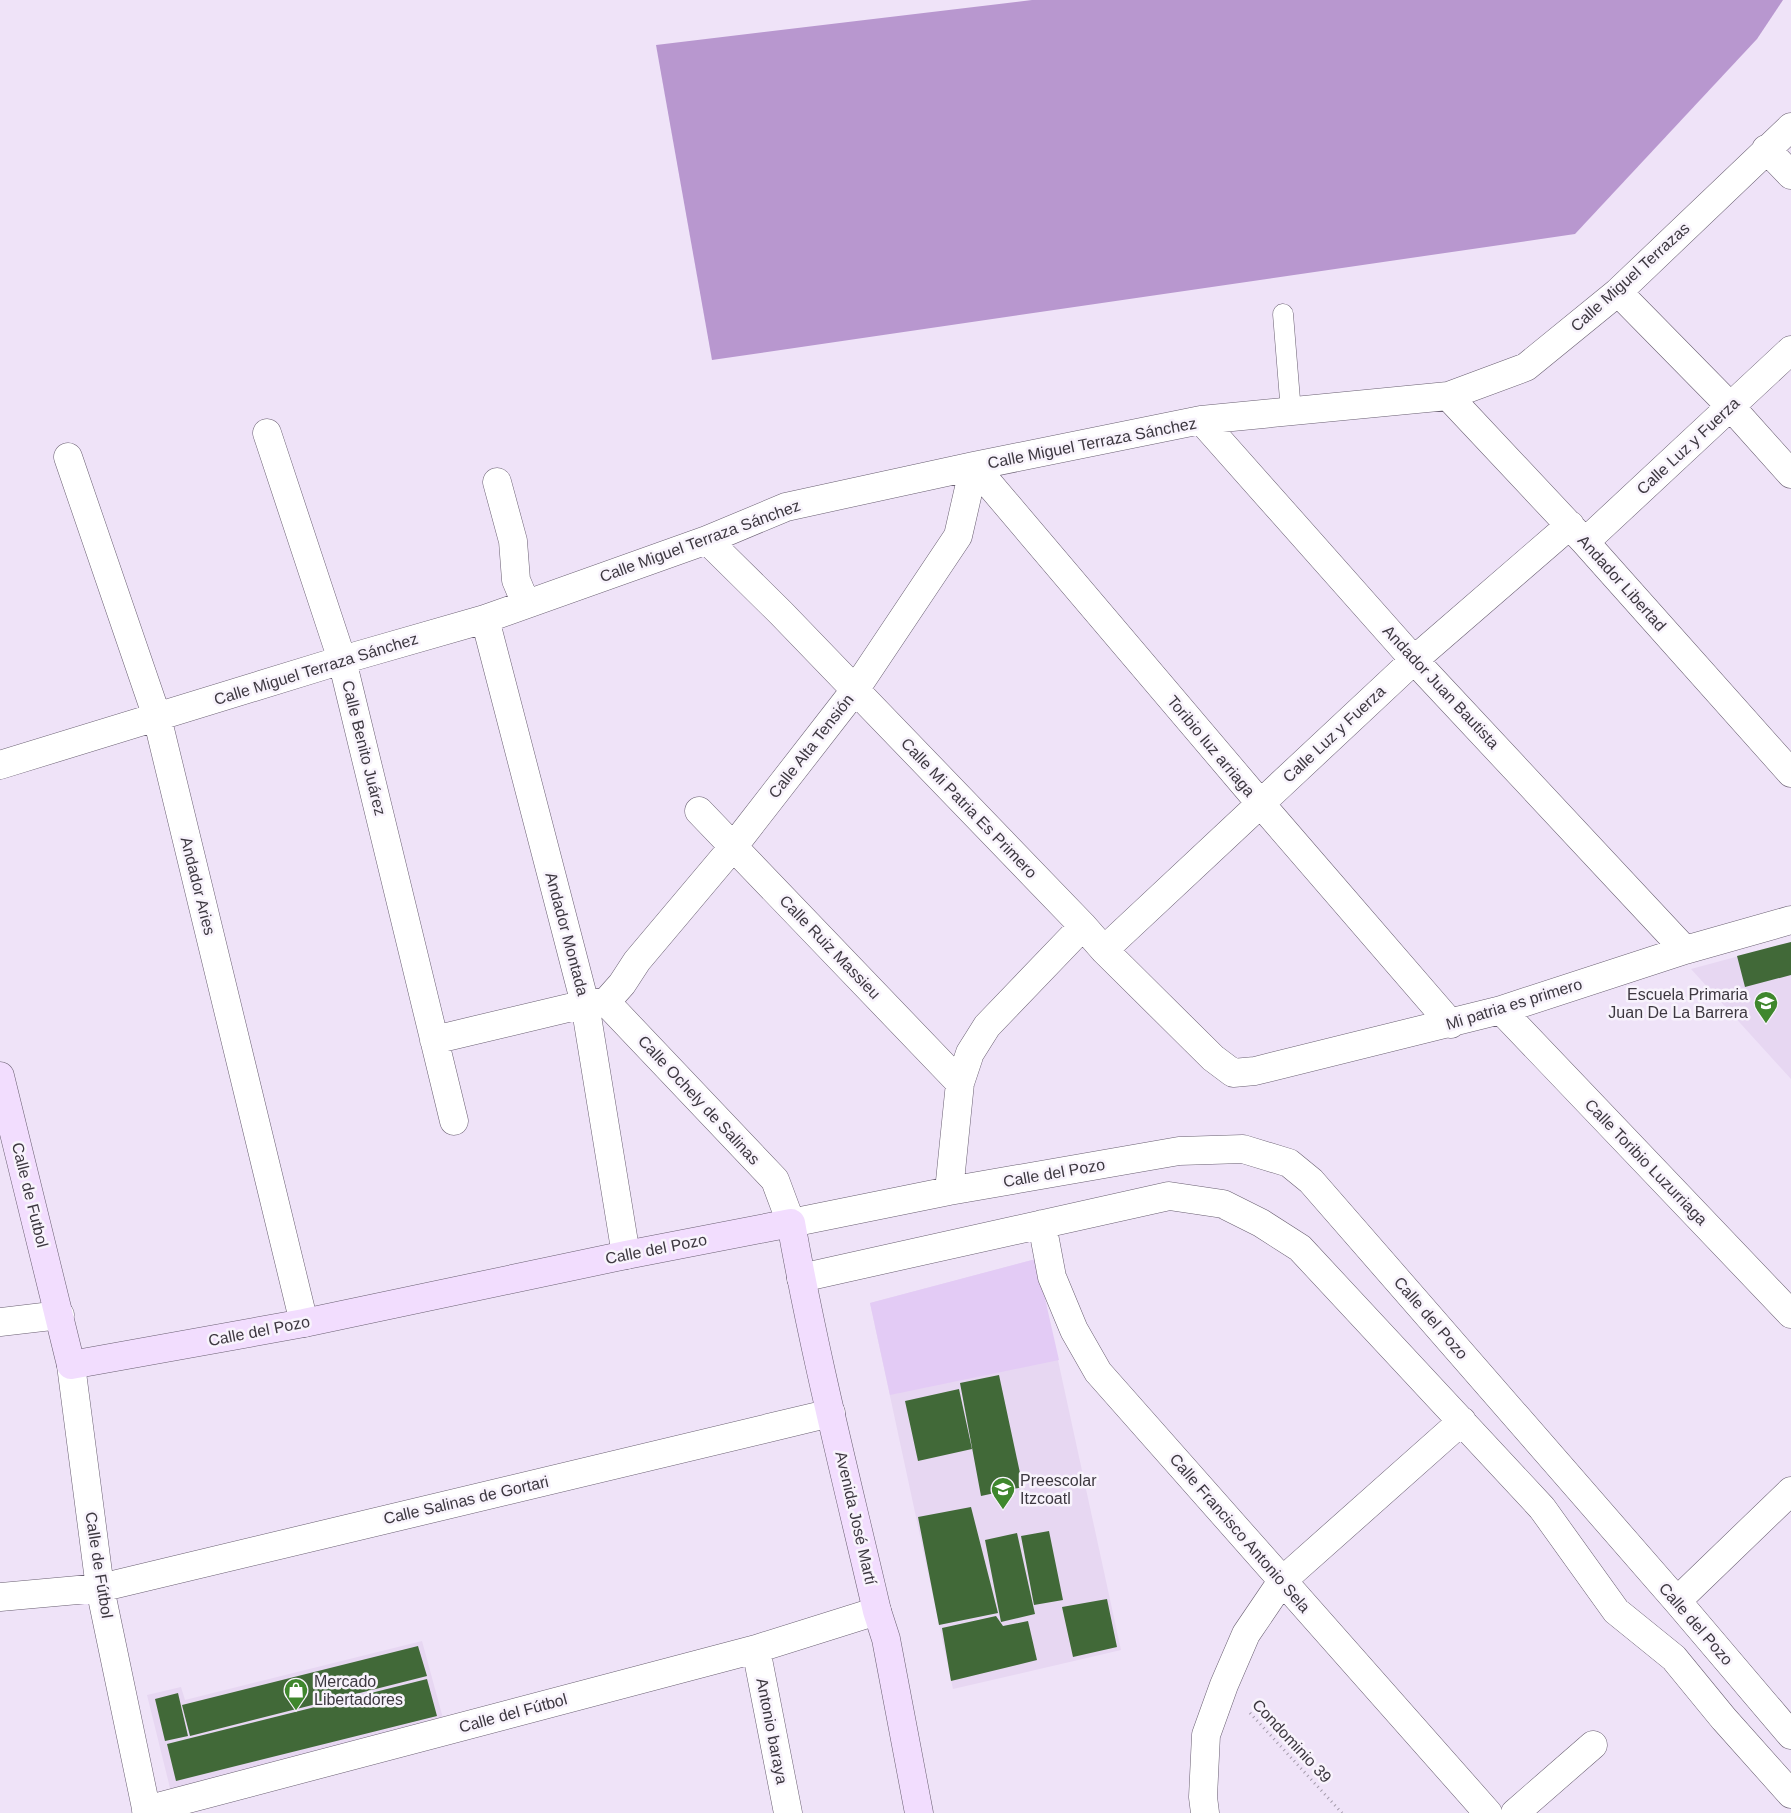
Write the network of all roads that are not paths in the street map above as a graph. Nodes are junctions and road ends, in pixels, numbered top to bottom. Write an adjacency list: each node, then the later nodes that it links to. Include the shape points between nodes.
1 (1791, 127): 2 (street, Calle Miguel Terrazas)
2 (1766, 149): 3 (street); 4 (street, Calle Miguel Terrazas)
3 (1791, 175)
4 (1618, 292): 7 (street, Calle Miguel Terrazas, via 1526,367); 8 (street)
5 (1283, 314): 9 (lane)
6 (1791, 350): 8 (street, Calle Luz y Fuerza)
7 (1448, 396): 9 (street, Calle Miguel Terraza Sánchez); 16 (street, Andador Libertad)
8 (1731, 407): 14 (street); 16 (street, Calle Luz y Fuerza)
9 (1291, 412): 10 (street, Calle Miguel Terraza Sánchez)
10 (1201, 420): 13 (street, Calle Miguel Terraza Sánchez); 21 (street, Andador Juan Bautista)
11 (267, 433): 20 (street, Calle Benito Juárez)
12 (68, 457): 23 (street, Andador Aries)
13 (974, 466): 17 (street, Calle Miguel Terraza Sánchez, via 786,507); 22 (street, Calle Alta Tensión, via 958,536); 26 (street, Toribio luz arriaga)
14 (1791, 474)
15 (497, 482): 18 (street, via 513,542 516,580)
16 (1578, 533): 21 (street, Calle Luz y Fuerza); 25 (street, Andador Libertad)
17 (707, 540): 18 (street, Calle Miguel Terraza Sánchez); 22 (street, Calle Mi Patria Es Primero)
18 (526, 604): 19 (street, Calle Miguel Terraza Sánchez)
19 (485, 619): 20 (street, Calle Miguel Terraza Sánchez); 33 (street, Andador Montada)
20 (342, 660): 23 (street, Calle Miguel Terraza Sánchez); 36 (street, Calle Benito Juárez)
21 (1414, 660): 26 (street, Calle Luz y Fuerza); 32 (street, Andador Juan Bautista)
22 (855, 690): 28 (street, Calle Alta Tensión); 30 (street, Calle Mi Patria Es Primero)
23 (157, 717): 24 (street, Calle Miguel Terraza Sánchez); 49 (street, Andador Aries)
24 (0, 765)
25 (1791, 773)
26 (1260, 803): 31 (street, Calle Luz y Fuerza); 35 (street, Toribio luz arriaga)
27 (700, 811): 28 (street, Calle Ruiz Massieu)
28 (733, 847): 33 (street, Calle Alta Tensión, via 637,961 622,984); 39 (street, Calle Ruiz Massieu)
29 (1791, 920): 32 (street, Mi patria es primero)
30 (1083, 926): 31 (street, Calle Mi Patria Es Primero); 39 (street, via 987,1026 970,1053)
31 (1104, 950): 37 (street, Calle Mi Patria Es Primero, via 1213,1058)
32 (1685, 950): 34 (street, Mi patria es primero)
33 (596, 1003): 36 (street); 42 (street, Calle Ochely de Salinas, via 775,1180); 44 (street, Andador Montada)
34 (1502, 1010): 35 (street, Mi patria es primero); 46 (street, Calle Toribio Luzurriaga)
35 (1451, 1024): 37 (street, Mi patria es primero, via 1255,1071)
36 (434, 1040): 40 (street, Calle Benito Juárez)
37 (1233, 1073)
38 (0, 1076): 47 (main road, Calle de Futbol)
39 (960, 1083): 41 (street)
40 (454, 1121)
41 (949, 1191): 42 (street, Calle del Pozo); 57 (street, Calle del Pozo, via 1180,1151 1243,1149 1289,1163 1311,1181)
42 (791, 1223): 44 (main road, Calle del Pozo); 45 (main road, Avenida José Martí)
43 (1042, 1224): 45 (street); 52 (street, via 1169,1196 1223,1204 1300,1248); 54 (street, Calle Francisco Antonio Sela, via 1052,1277 1074,1330 1098,1372)
44 (626, 1255): 49 (main road, Calle del Pozo)
45 (800, 1278): 51 (main road, Avenida José Martí)
46 (1791, 1314)
47 (60, 1315): 48 (street); 50 (main road, Calle de Fútbol)
48 (0, 1322)
49 (304, 1323): 50 (main road, Calle del Pozo)
50 (71, 1365): 55 (street, Calle de Fútbol)
51 (831, 1413): 55 (street, Calle Salinas de Gortari); 58 (main road, Avenida José Martí)
52 (1462, 1421): 54 (street); 62 (street, via 1542,1508 1616,1612 1674,1658)
53 (1791, 1491): 57 (street)
54 (1282, 1581): 66 (street, via 1246,1634 1206,1735); 67 (street, Calle Francisco Antonio Sela)
55 (100, 1588): 56 (street, Calle Salinas de Gortari); 63 (street, Calle de Fútbol)
56 (0, 1597)
57 (1677, 1602): 60 (street, Calle del Pozo)
58 (877, 1611): 59 (street, Calle del Fútbol); 65 (main road, Avenida José Martí, via 886,1639)
59 (756, 1649): 63 (street, Calle del Fútbol); 64 (street, Antonio baraya)
60 (1791, 1735)
61 (1593, 1745): 68 (street)
62 (1791, 1794)
63 (146, 1812)
64 (788, 1813)
65 (919, 1813)
66 (1205, 1813)
67 (1488, 1813)
68 (1515, 1813)

